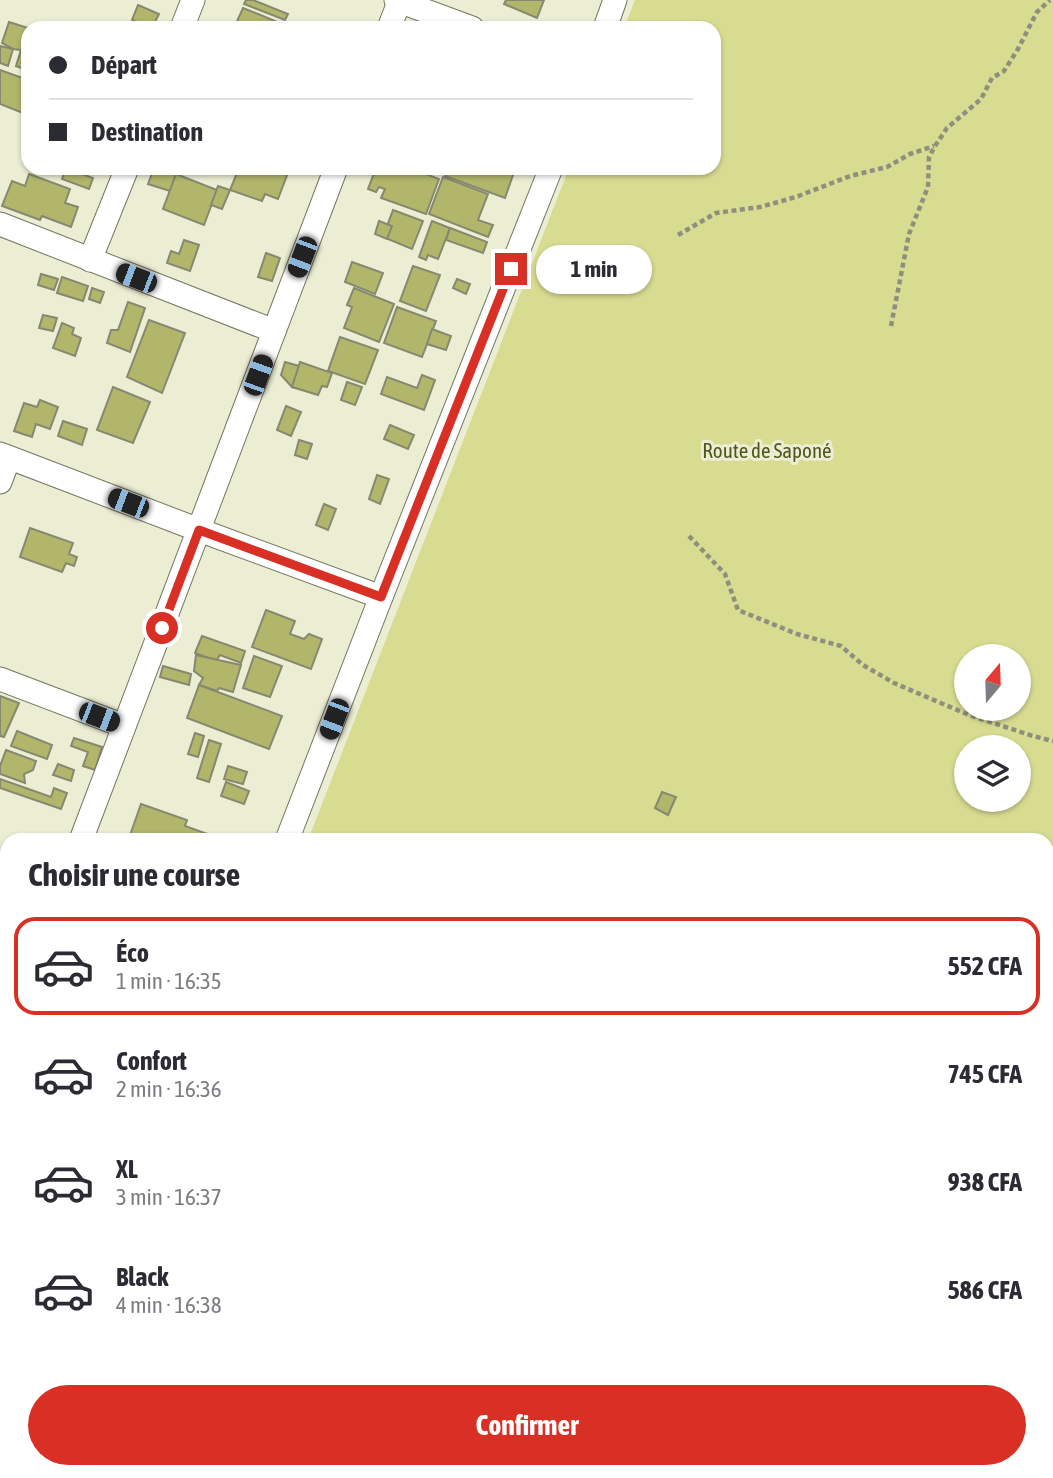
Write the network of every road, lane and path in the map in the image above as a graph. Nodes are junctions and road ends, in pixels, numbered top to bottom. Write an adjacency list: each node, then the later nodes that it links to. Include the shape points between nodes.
1 (193, 0): 5 (street)
2 (398, 0): 6 (street); 7 (street)
3 (615, 0): 8 (street)
4 (1049, 0): 9 (path, via 1037,12 1004,71 992,78 981,99 947,128)
5 (185, 21)
6 (391, 21)
7 (454, 21)
8 (608, 21)
9 (934, 146): 14 (path, via 796,197 716,214); 16 (path, via 928,187 909,233)
10 (124, 175): 15 (street)
11 (333, 175): 17 (street)
12 (548, 175): 22 (street)
13 (0, 225): 15 (street)
14 (678, 235)
15 (90, 261): 17 (street)
16 (891, 326)
17 (274, 331): 20 (street)
18 (5, 456): 19 (street); 20 (street)
19 (0, 482)
20 (199, 530): 22 (street); 24 (street)
21 (689, 536): 25 (path, via 725,575 738,610 841,646 894,683 969,715)
22 (381, 597): 27 (street)
23 (0, 679): 24 (street)
24 (124, 726): 26 (street)
25 (1053, 741)
26 (84, 833)
27 (290, 833)

